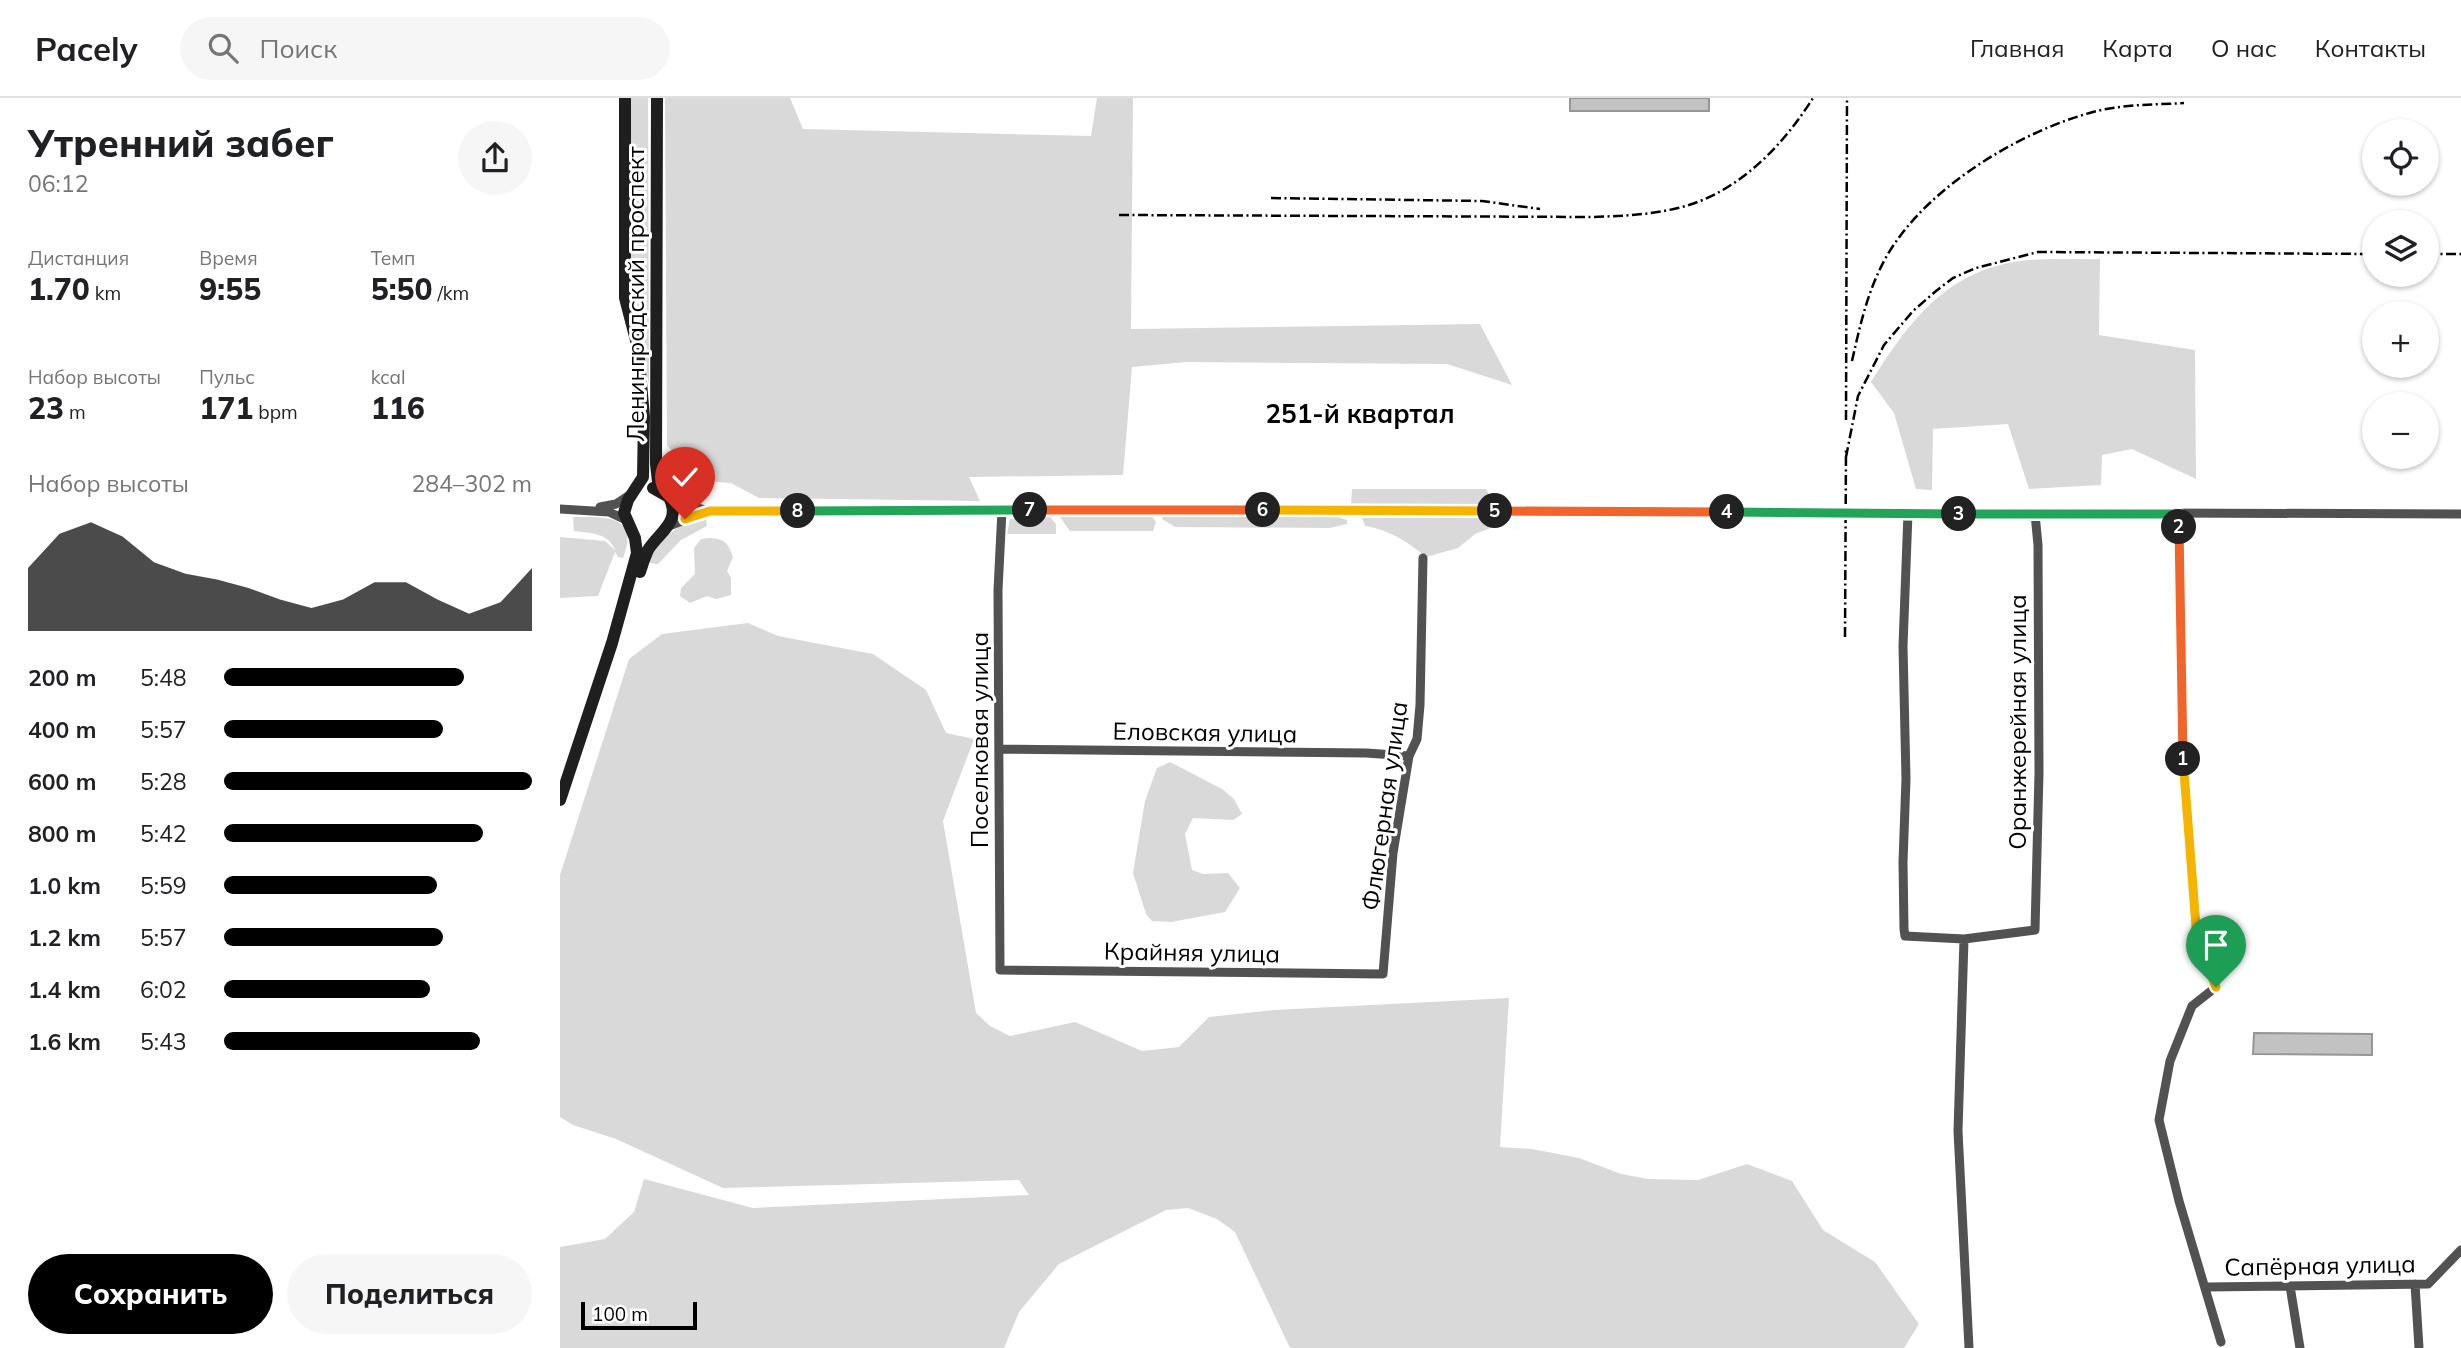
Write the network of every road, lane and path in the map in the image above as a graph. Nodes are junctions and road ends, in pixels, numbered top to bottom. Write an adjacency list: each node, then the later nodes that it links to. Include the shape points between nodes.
1 (625, 98): 4 (main road, Ленинградский проспект, via 625,298 638,348 644,417 643,477)
2 (657, 98): 3 (main road, Ленинградский проспект, via 656,464)
3 (662, 492): 4 (main road, via 647,487); 8 (street, via 679,504); 14 (main road, via 671,501 673,514)
4 (632, 494): 6 (street, via 616,504); 13 (main road, via 625,506)
5 (560, 509): 6 (street)
6 (591, 509): 13 (street)
7 (1002, 510): 8 (street); 9 (street); 17 (street, Поселковая улица, via 998,590)
8 (710, 511): 14 (street, via 675,522)
9 (1908, 513): 10 (street); 20 (street, via 1903,646 1905,936)
10 (2035, 514): 11 (street); 20 (street, Оранжерейная улица, via 2039,760 2035,930)
11 (2178, 514): 12 (street); 26 (street, via 2185,788 2197,939 2216,987 2192,1006 2169,1061 2159,1120)
12 (2461, 514)
13 (626, 520): 14 (main road, via 642,535); 16 (main road, via 637,549)
14 (666, 530): 16 (main road, via 648,551)
15 (1423, 558): 18 (street, Флюгерная улица, via 1420,705 1417,738)
16 (621, 613): 19 (main road)
17 (1001, 749): 18 (street, Еловская улица); 21 (street, Поселковая улица)
18 (1409, 756): 22 (street, Флюгерная улица, via 1393,853)
19 (560, 800)
20 (1964, 939): 28 (street, via 1958,1131)
21 (1000, 970): 22 (street, Крайняя улица)
22 (1383, 974)
23 (2461, 1250): 24 (street, Сапёрная улица, via 2428,1284)
24 (2415, 1284): 25 (street, Сапёрная улица); 30 (street)
25 (2290, 1286): 26 (street, Сапёрная улица); 29 (street)
26 (2207, 1287): 27 (street)
27 (2221, 1342)
28 (1969, 1348)
29 (2300, 1348)
30 (2418, 1348)

